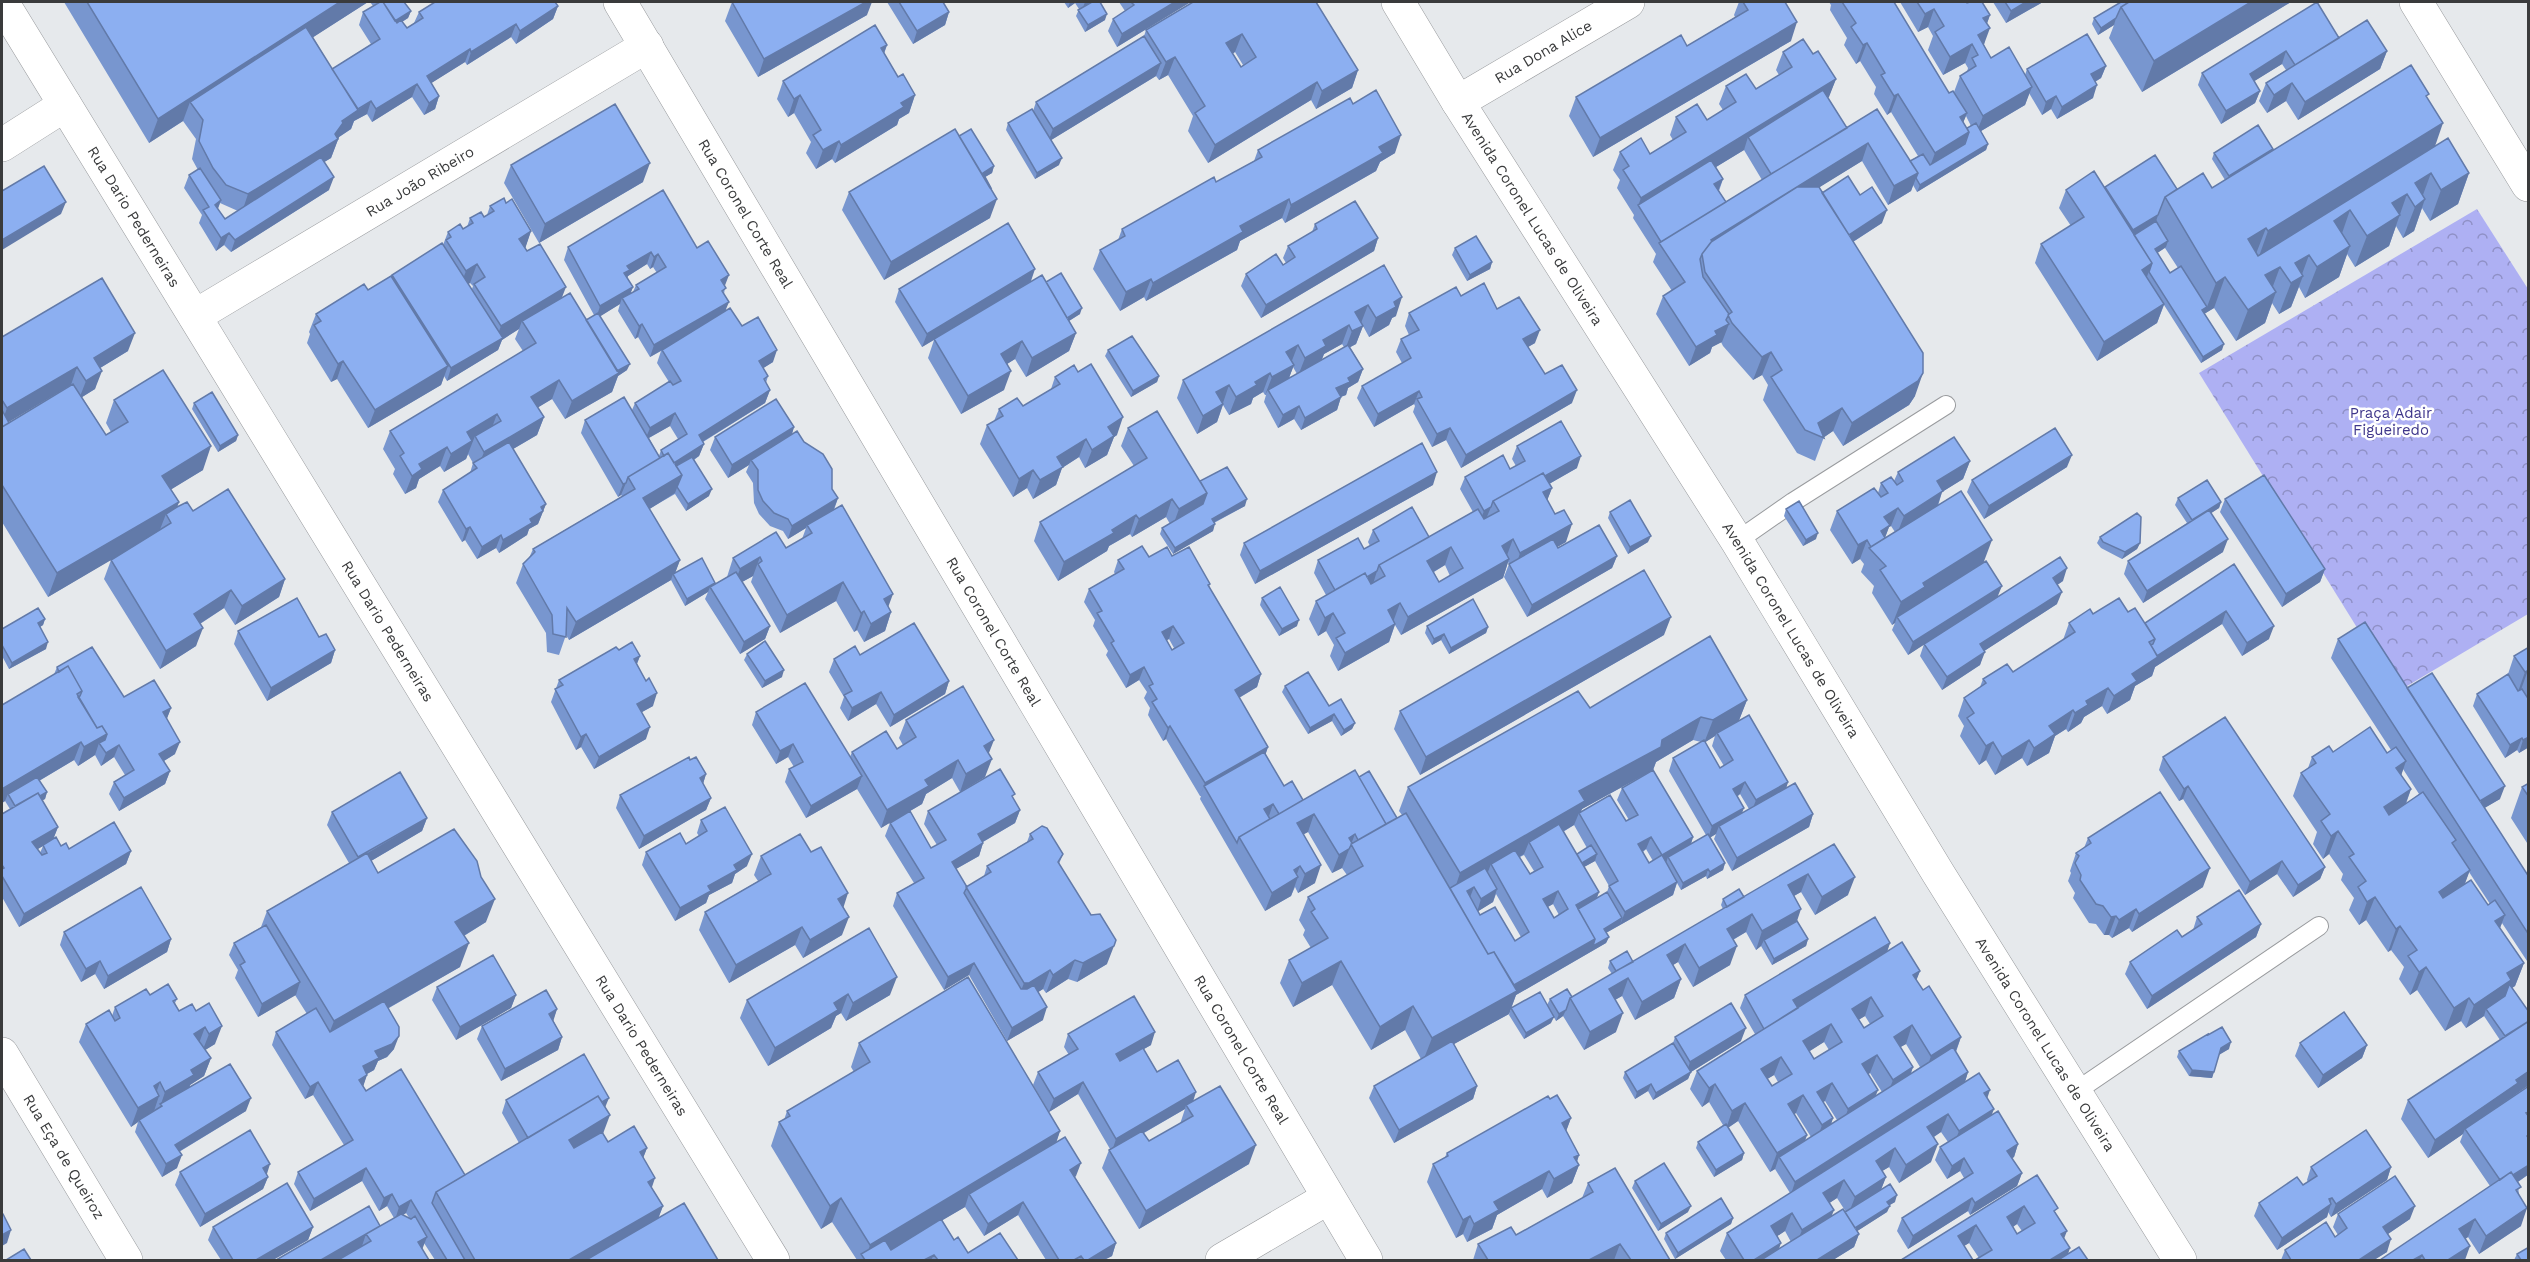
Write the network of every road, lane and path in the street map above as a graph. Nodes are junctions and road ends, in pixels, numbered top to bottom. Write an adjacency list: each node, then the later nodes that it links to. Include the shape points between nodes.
1 (2, 2): 8 (street, Rua Dario Pederneiras)
2 (620, 2): 6 (street, Rua Coronel Corte Real)
3 (1398, 2): 7 (street, Avenida Coronel Lucas de Oliveira)
4 (1628, 2): 7 (street, Rua Dona Alice)
5 (2416, 2): 10 (street)
6 (647, 46): 11 (street, Rua João Ribeiro); 17 (street, Rua Coronel Corte Real)
7 (1458, 102): 13 (street, Avenida Coronel Lucas de Oliveira)
8 (65, 105): 9 (street); 11 (street, Rua Dario Pederneiras)
9 (2, 145)
10 (2529, 185)
11 (195, 316): 19 (street, Rua Dario Pederneiras)
12 (1946, 405): 13 (lane)
13 (1737, 541): 16 (street, Avenida Coronel Lucas de Oliveira)
14 (2319, 926): 16 (lane)
15 (2, 1054): 18 (street, Rua Eça de Queiroz)
16 (2075, 1092): 22 (street, Avenida Coronel Lucas de Oliveira)
17 (1328, 1198): 20 (street); 21 (street, Rua Coronel Corte Real)
18 (126, 1260)
19 (773, 1260)
20 (1222, 1260)
21 (1366, 1260)
22 (2180, 1260)

